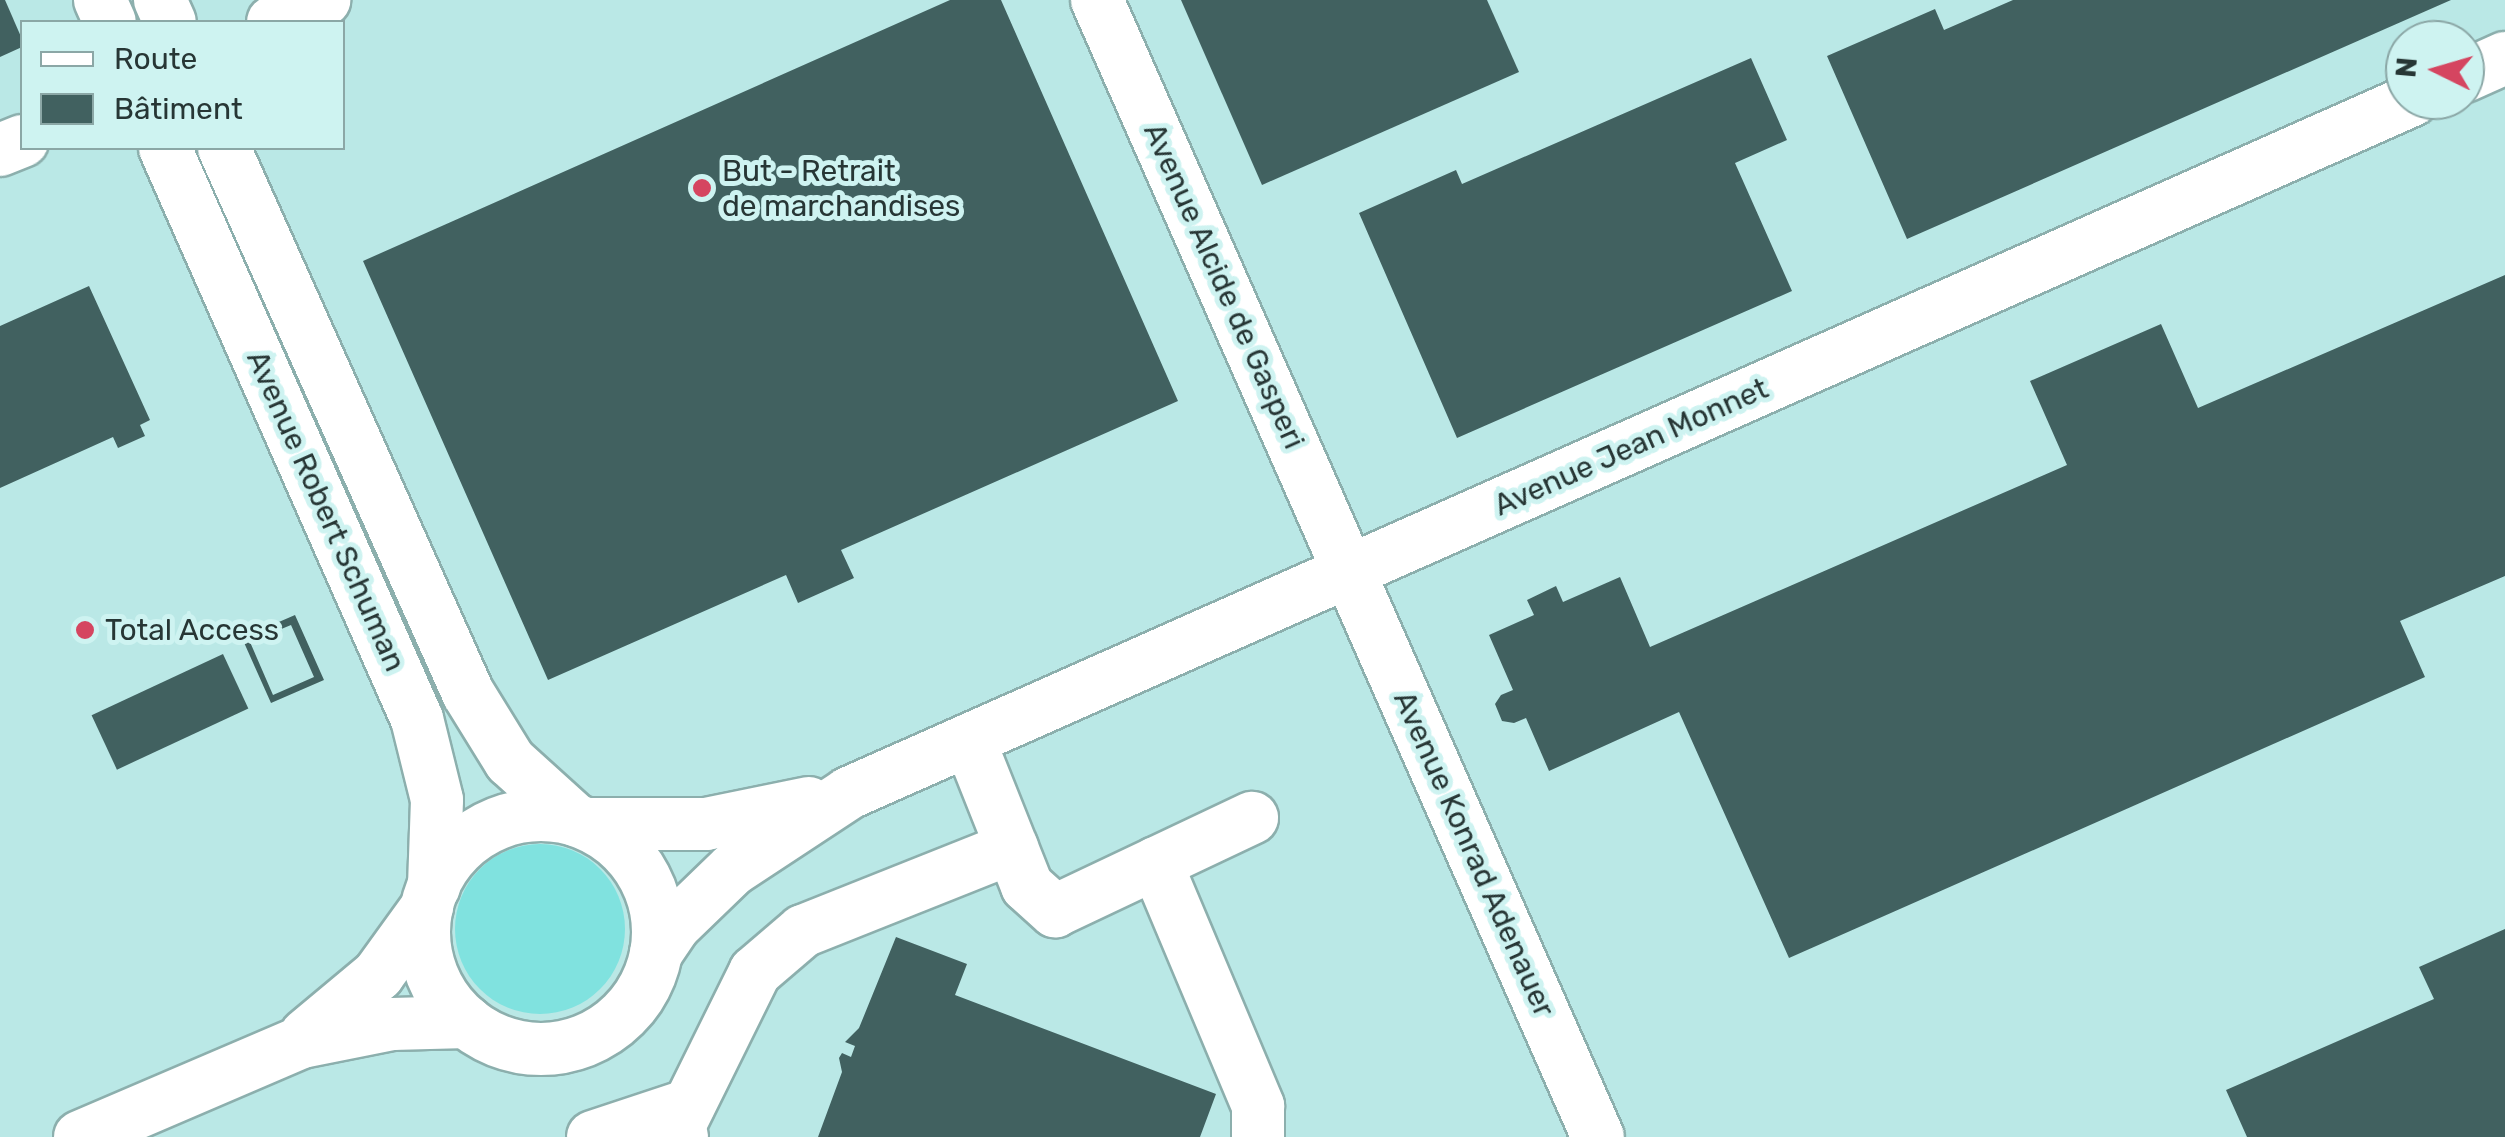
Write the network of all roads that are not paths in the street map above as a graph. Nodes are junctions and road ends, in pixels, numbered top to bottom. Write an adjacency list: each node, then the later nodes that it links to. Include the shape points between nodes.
1 (324, 0): 3 (street)
2 (1096, 0): 7 (street, Avenue Alcide de Gasperi)
3 (278, 20)
4 (2385, 112): 7 (street, Avenue Jean Monnet)
5 (166, 150): 14 (street, Avenue Robert Schuman, via 417,719 437,800)
6 (225, 150): 11 (street, Avenue Robert Schuman, via 468,693 510,761)
7 (1350, 572): 8 (street, Avenue Jean Monnet); 22 (street, Avenue Konrad Adenauer)
8 (969, 740): 9 (street, Avenue Jean Monnet); 12 (street)
9 (849, 792): 11 (street, Avenue Jean Monnet, via 706,824); 15 (street, Avenue Jean Monnet, via 732,870)
10 (1252, 818): 13 (street)
11 (581, 822): 14 (street, via 533,816 492,826 457,851); 15 (street, via 622,847 642,872 656,911)
12 (1012, 848): 13 (street, via 1027,886 1055,911); 18 (street, via 803,930 755,972)
13 (1156, 863): 21 (street, via 1258,1106)
14 (430, 897): 16 (street, via 424,938 431,970); 17 (street, via 378,976 325,1022)
15 (656, 952): 16 (street, via 652,973 629,1010 587,1040 524,1048)
16 (467, 1022): 17 (street, via 368,1027)
17 (278, 1050): 19 (street)
18 (686, 1121): 20 (street)
19 (80, 1137)
20 (593, 1137)
21 (1258, 1137)
22 (1598, 1137)

